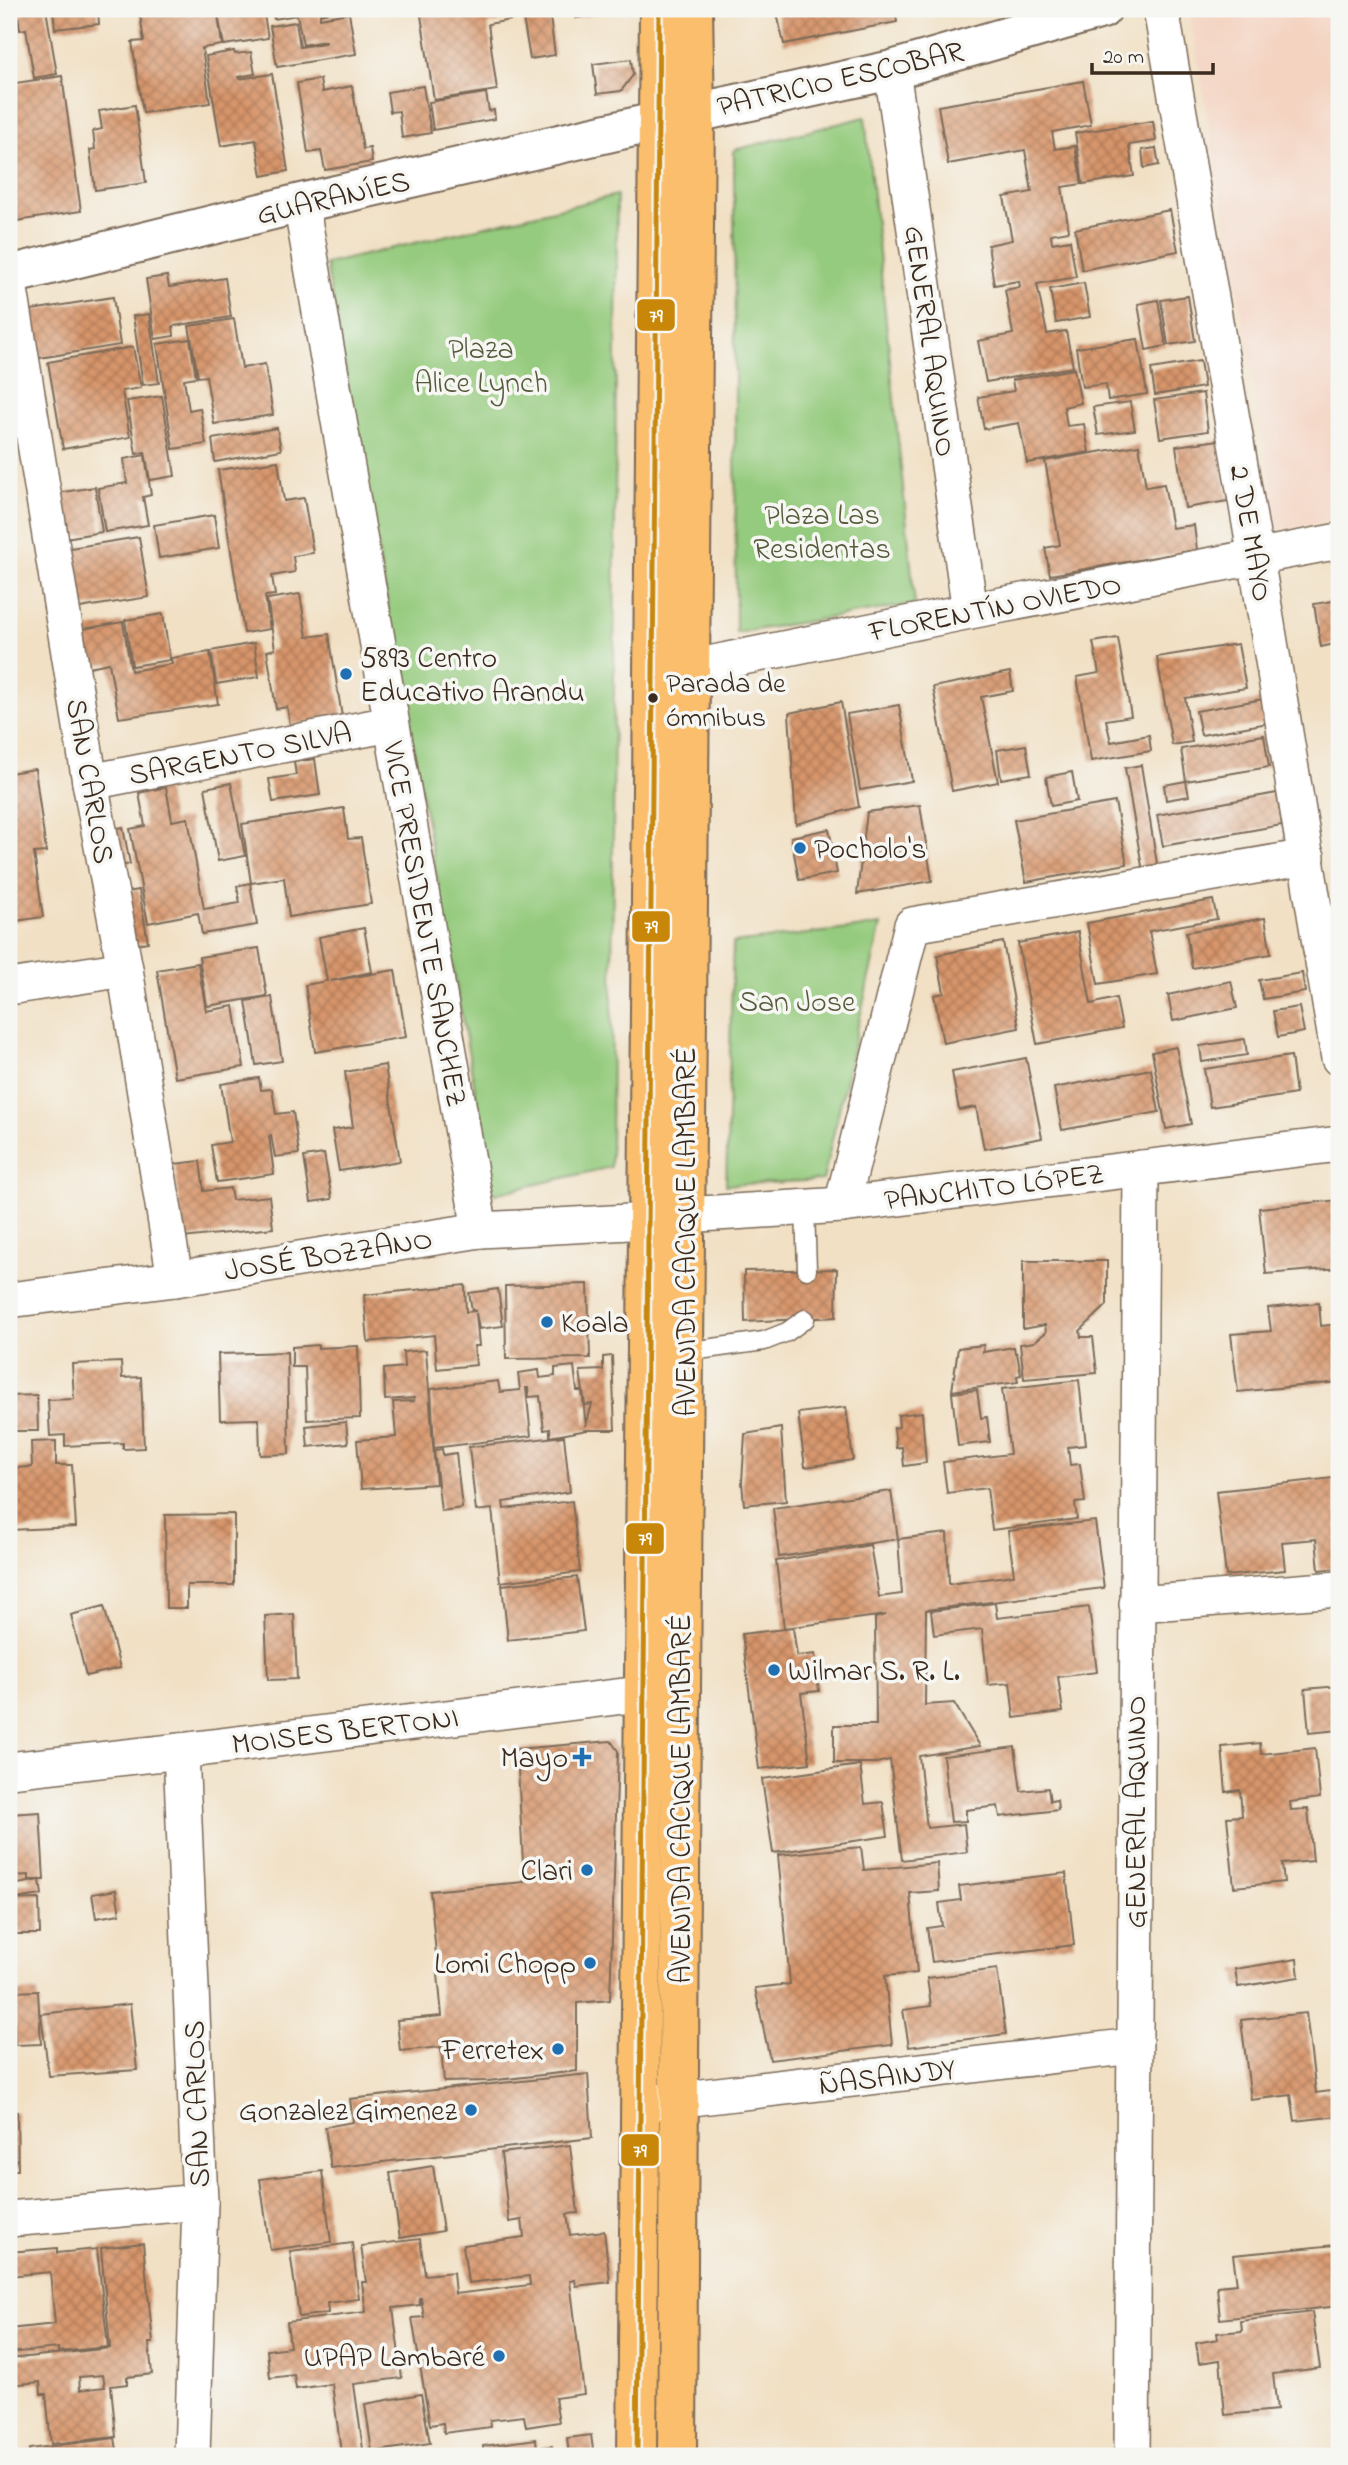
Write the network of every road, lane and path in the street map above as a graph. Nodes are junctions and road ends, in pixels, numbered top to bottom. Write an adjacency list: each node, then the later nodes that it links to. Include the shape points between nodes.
1 (659, 9): 7 (main road, AVENIDA CACIQUE LAMBARÉ)
2 (693, 9): 6 (main road, AVENIDA CACIQUE LAMBARÉ)
3 (1101, 9): 5 (street, PATRICIO ESCOBAR)
4 (1161, 9): 12 (street, 2 DE MAYO)
5 (892, 70): 6 (street, PATRICIO ESCOBAR); 13 (street, GENERAL AQUINO)
6 (695, 113): 7 (street, PATRICIO ESCOBAR); 14 (main road, AVENIDA CACIQUE LAMBARÉ)
7 (658, 123): 8 (street, GUARANÍES); 15 (main road, AVENIDA CACIQUE LAMBARÉ)
8 (301, 203): 9 (street, GUARANÍES); 16 (street, VICE PRESIDENTE SANCHEZ)
9 (9, 275)
10 (9, 283): 17 (street, SAN CARLOS)
11 (1339, 541): 12 (street, FLORENTÍN OVIEDO)
12 (1256, 558): 13 (street, FLORENTÍN OVIEDO); 18 (street, 2 DE MAYO)
13 (970, 611): 14 (street, FLORENTÍN OVIEDO)
14 (690, 668): 15 (street, FLORENTÍN OVIEDO); 26 (main road, AVENIDA CACIQUE LAMBARÉ)
15 (653, 682): 27 (main road, AVENIDA CACIQUE LAMBARÉ)
16 (390, 724): 17 (street, SARGENTO SILVA); 28 (street, VICE PRESIDENTE SANCHEZ)
17 (90, 782): 19 (street, SAN CARLOS)
18 (1307, 857): 21 (street, 2 DE MAYO); 24 (street, via 912,925)
19 (125, 969): 20 (street); 30 (street, SAN CARLOS)
20 (9, 987)
21 (1339, 1059)
22 (1339, 1144): 23 (street, PANCHITO LÓPEZ)
23 (1141, 1168): 24 (street, PANCHITO LÓPEZ); 35 (street, GENERAL AQUINO)
24 (842, 1205): 25 (street, PANCHITO LÓPEZ)
25 (805, 1208): 26 (street, PANCHITO LÓPEZ); 29 (lane)
26 (685, 1215): 27 (street, PANCHITO LÓPEZ); 33 (main road, AVENIDA CACIQUE LAMBARÉ)
27 (648, 1221): 28 (street, JOSÉ BOZZANO); 36 (main road, AVENIDA CACIQUE LAMBARÉ)
28 (480, 1230): 30 (street, JOSÉ BOZZANO)
29 (807, 1270)
30 (175, 1279): 31 (street, JOSÉ BOZZANO)
31 (9, 1300)
32 (805, 1319): 33 (lane, via 764,1341)
33 (684, 1352): 36 (main road, AVENIDA CACIQUE LAMBARÉ)
34 (1339, 1589): 35 (street)
35 (1137, 1604): 39 (street, GENERAL AQUINO)
36 (662, 1691): 37 (street, MOISES BERTONI); 40 (main road, AVENIDA CACIQUE LAMBARÉ); 41 (main road, AVENIDA CACIQUE LAMBARÉ)
37 (181, 1751): 38 (street, MOISES BERTONI); 42 (street, SAN CARLOS)
38 (9, 1770)
39 (1133, 2046): 40 (street, ÑASAINDY); 47 (street, GENERAL AQUINO)
40 (679, 2101): 41 (street, ÑASAINDY); 46 (main road, AVENIDA CACIQUE LAMBARÉ)
41 (640, 2103): 45 (main road, AVENIDA CACIQUE LAMBARÉ)
42 (200, 2202): 43 (street); 44 (street, SAN CARLOS)
43 (9, 2219)
44 (192, 2456)
45 (637, 2456)
46 (677, 2456)
47 (1132, 2456)

